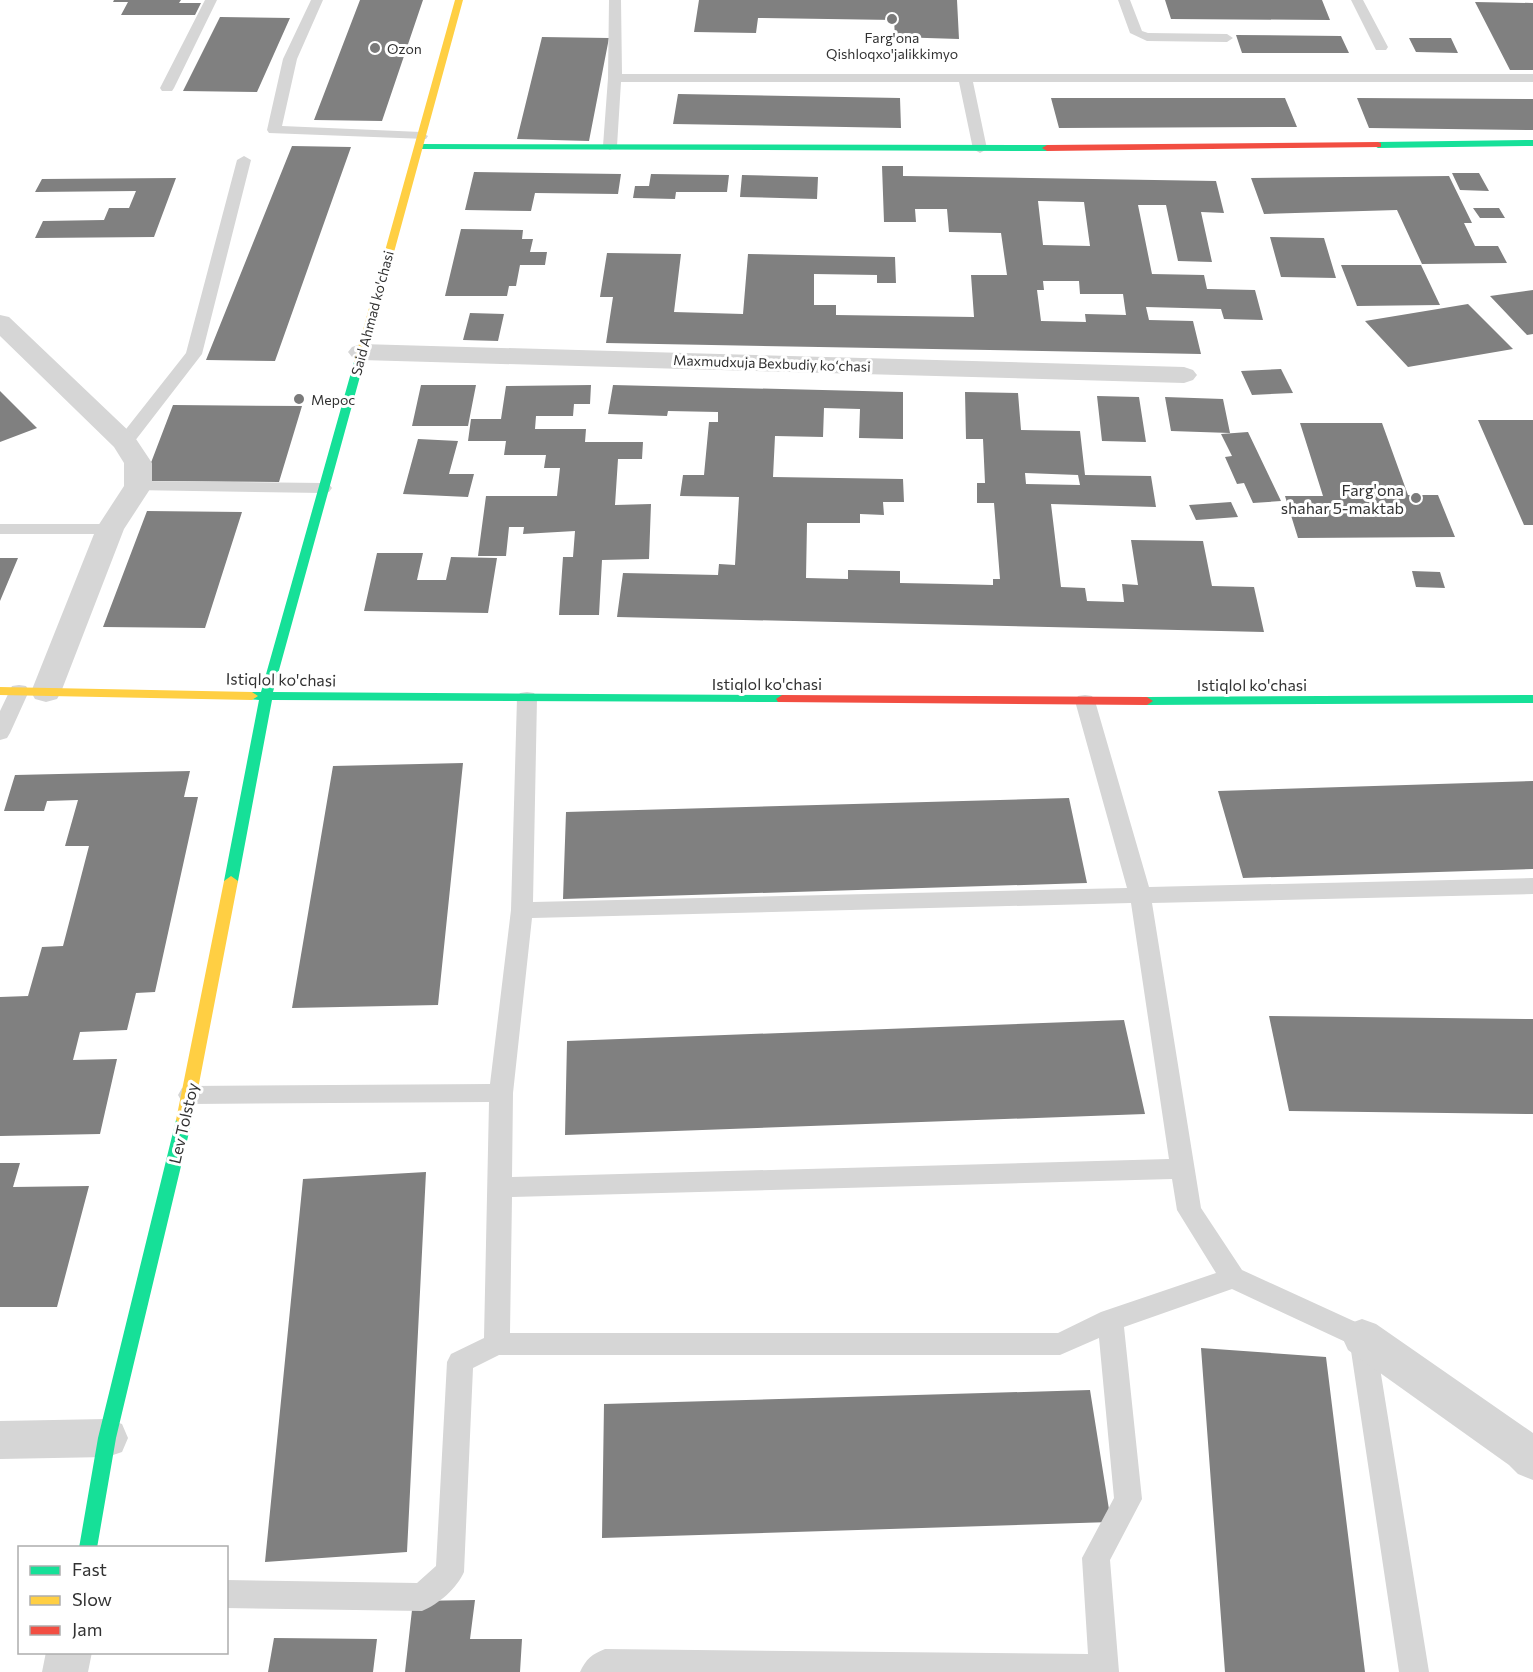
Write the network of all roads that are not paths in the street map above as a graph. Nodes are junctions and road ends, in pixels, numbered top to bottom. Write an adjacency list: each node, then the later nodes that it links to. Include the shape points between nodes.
1 (211, 0): 12 (lane)
2 (317, 0): 13 (lane, via 290,59 274,130)
3 (459, 0): 13 (street, Said Ahmad ko'chasi)
4 (615, 0): 10 (lane)
5 (1124, 0): 7 (lane, via 1136,33 1146,37)
6 (1357, 0): 8 (lane)
7 (1227, 38)
8 (1381, 47)
9 (965, 77): 10 (lane); 11 (lane); 16 (lane)
10 (615, 78): 15 (lane)
11 (1531, 78)
12 (167, 88)
13 (420, 141): 15 (street); 19 (street, Said Ahmad ko'chasi)
14 (1533, 143): 16 (street)
15 (610, 146): 16 (street)
16 (980, 149)
17 (244, 160): 21 (lane, via 195,354)
18 (0, 322): 21 (street)
19 (361, 352): 20 (street, Maxmudxuja Bexbudiy koʻchasi); 23 (street, Said Ahmad ko'chasi)
20 (1184, 375)
21 (125, 442): 22 (street, via 138,463)
22 (138, 486): 23 (lane); 25 (street)
23 (323, 488): 28 (street, Said Ahmad ko'chasi)
24 (0, 529): 25 (lane)
25 (110, 530): 27 (street)
26 (9, 691): 27 (street, Istiqlol ko'chasi); 32 (lane)
27 (46, 692): 28 (street, Istiqlol ko'chasi)
28 (266, 696): 29 (street, Istiqlol ko'chasi); 37 (street, Lev Tolstoy)
29 (527, 698): 31 (street, Istiqlol ko'chasi); 35 (lane)
30 (1533, 699): 31 (street, Istiqlol ko'chasi)
31 (1085, 701): 34 (lane)
32 (0, 732)
33 (1533, 886): 34 (lane)
34 (1140, 894): 35 (lane); 38 (lane)
35 (522, 910): 36 (lane)
36 (501, 1093): 37 (lane); 39 (lane)
37 (190, 1095): 44 (street, Lev Tolstoy)
38 (1182, 1169): 39 (lane); 40 (lane, via 1189,1210)
39 (500, 1187): 43 (lane)
40 (1233, 1278): 41 (lane); 42 (lane)
41 (1110, 1320): 43 (lane, via 1060,1344); 50 (lane, via 1128,1499 1096,1558)
42 (1362, 1337): 46 (street); 53 (lane)
43 (497, 1344): 48 (lane, via 460,1362 450,1572 423,1597)
44 (107, 1438): 45 (street); 47 (street, Lev Tolstoy)
45 (0, 1440)
46 (1533, 1460)
47 (88, 1546)
48 (228, 1594)
49 (69, 1654): 51 (street)
50 (1104, 1671): 52 (lane, via 605,1663)
51 (65, 1672)
52 (595, 1672)
53 (1414, 1672)

